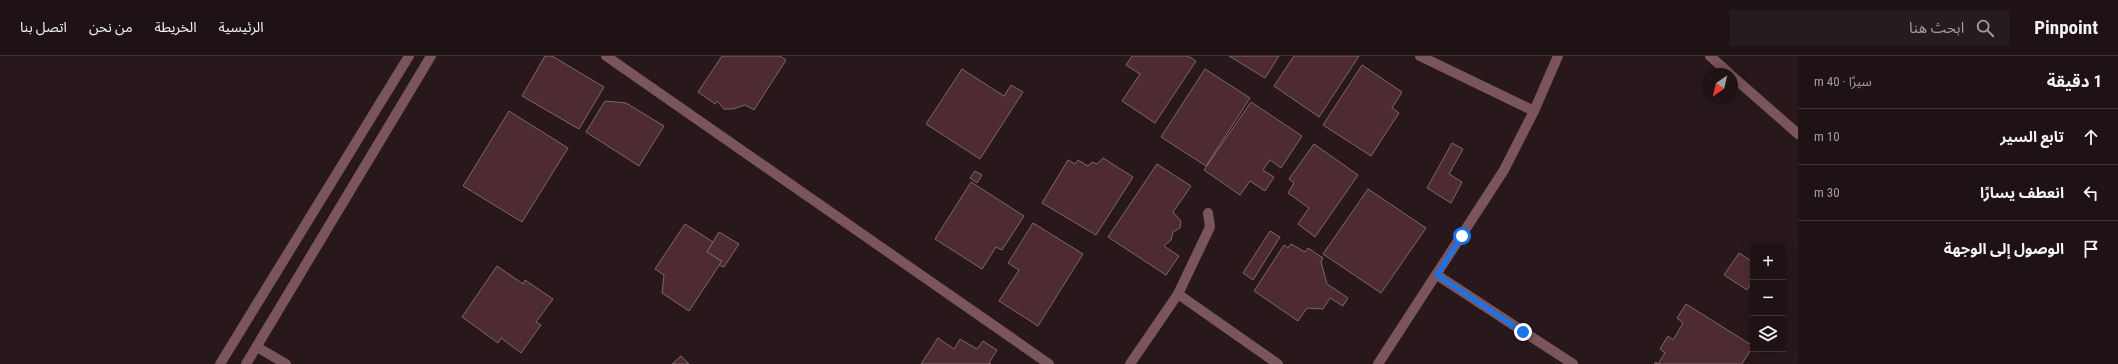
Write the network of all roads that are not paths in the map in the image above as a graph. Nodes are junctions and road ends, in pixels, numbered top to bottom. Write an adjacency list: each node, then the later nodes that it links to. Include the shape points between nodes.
1 (409, 56): 15 (street)
2 (431, 56): 14 (street)
3 (606, 56): 18 (street)
4 (1420, 56): 9 (street)
5 (1558, 56): 9 (street)
6 (1710, 56): 7 (street)
7 (1723, 68)
8 (1738, 81): 10 (street)
9 (1534, 111): 12 (street, via 1504,170)
10 (1798, 134)
11 (1208, 213): 13 (street, via 1210,227)
12 (1437, 275): 21 (street); 22 (street)
13 (1178, 294): 19 (street); 20 (street)
14 (257, 347): 16 (street); 17 (street)
15 (220, 364)
16 (246, 364)
17 (286, 364)
18 (1049, 364)
19 (1130, 364)
20 (1278, 364)
21 (1378, 364)
22 (1573, 364)

